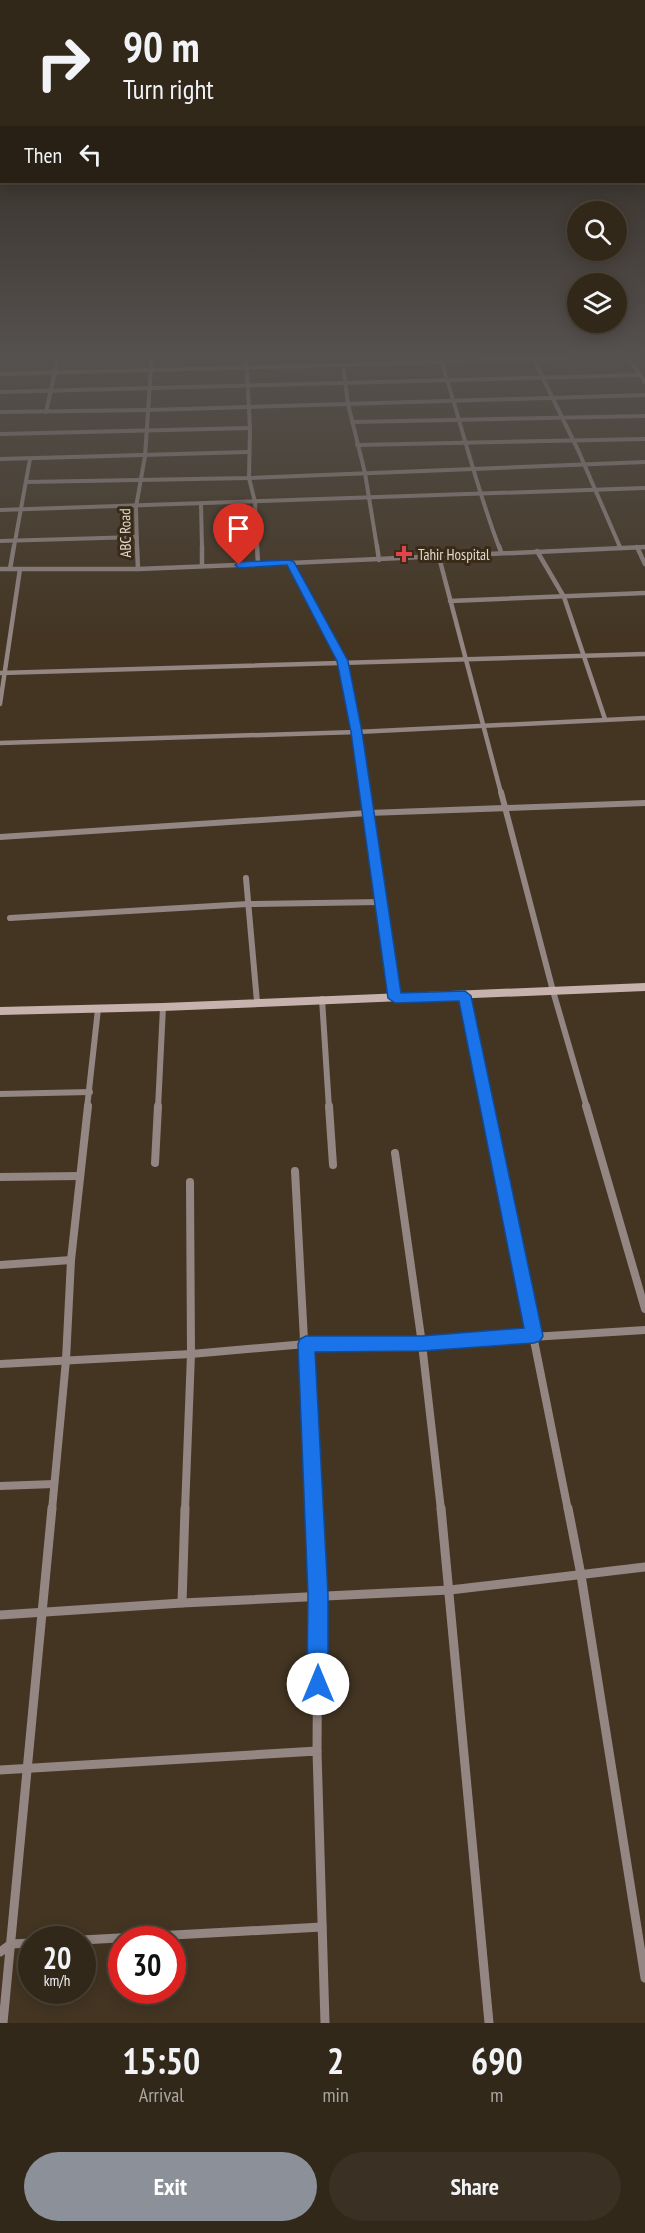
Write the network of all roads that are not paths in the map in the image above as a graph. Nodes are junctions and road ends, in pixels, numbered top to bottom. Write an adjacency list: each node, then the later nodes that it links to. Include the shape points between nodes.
1 (145, 448): 7 (street, ABC Road)
2 (249, 448): 6 (street)
3 (358, 448): 13 (street)
4 (467, 448): 12 (street)
5 (577, 448): 11 (street)
6 (249, 452): 7 (street); 14 (street)
7 (145, 456): 9 (street); 15 (street, ABC Road)
8 (0, 459): 9 (street)
9 (30, 459): 16 (street)
10 (645, 462): 11 (street)
11 (584, 465): 12 (street); 18 (street)
12 (472, 468): 13 (street); 19 (street)
13 (365, 473): 14 (street); 20 (street)
14 (249, 478): 15 (street); 21 (street)
15 (141, 480): 16 (street); 23 (street, ABC Road)
16 (26, 482): 25 (street)
17 (645, 488): 18 (street)
18 (597, 490): 19 (street); 31 (street)
19 (479, 494): 20 (street); 33 (street)
20 (368, 497): 21 (street); 35 (street)
21 (255, 502): 22 (street); 37 (street)
22 (201, 504): 23 (street); 39 (street)
23 (136, 507): 25 (street); 26 (street, ABC Road)
24 (0, 510): 25 (street)
25 (21, 510): 28 (street)
26 (137, 537): 28 (street); 43 (street, ABC Road)
27 (0, 541): 28 (street)
28 (15, 541): 41 (street)
29 (637, 547): 30 (street); 31 (street); 38 (street)
30 (645, 547)
31 (620, 548): 32 (street)
32 (537, 551): 33 (street); 45 (street)
33 (501, 552): 34 (street)
34 (439, 557): 35 (street); 46 (street)
35 (379, 560): 36 (street)
36 (290, 562): 37 (street); 50 (street)
37 (258, 564): 39 (street)
38 (645, 564)
39 (202, 566): 43 (street)
40 (0, 569): 41 (street)
41 (10, 569): 42 (street)
42 (20, 569): 43 (street); 51 (street)
43 (138, 569)
44 (645, 593): 45 (street)
45 (564, 597): 46 (street); 48 (street)
46 (450, 601): 49 (street)
47 (645, 654): 48 (street)
48 (583, 656): 49 (street); 55 (street)
49 (465, 658): 50 (street); 56 (street)
50 (342, 661): 51 (street); 57 (street)
51 (3, 673): 52 (street)
52 (0, 698): 53 (street)
53 (0, 704)
54 (645, 718): 55 (street)
55 (605, 719): 56 (street)
56 (484, 725): 57 (street); 60 (street)
57 (357, 732): 58 (street); 61 (street)
58 (0, 743)
59 (644, 805): 60 (street)
60 (505, 808): 61 (street); 68 (street)
61 (368, 813): 62 (street); 64 (street)
62 (0, 837)
63 (246, 878): 65 (street)
64 (381, 902): 65 (street); 70 (street)
65 (248, 904): 66 (street); 72 (street)
66 (10, 918)
67 (645, 987): 68 (street)
68 (553, 991): 69 (street); 87 (street)
69 (465, 996): 70 (street); 89 (street)
70 (395, 998): 71 (street)
71 (322, 999): 72 (street); 80 (street)
72 (257, 1002): 73 (street)
73 (163, 1007): 74 (street); 79 (street)
74 (98, 1009): 75 (street); 76 (street)
75 (0, 1011)
76 (90, 1092): 77 (street); 82 (street)
77 (0, 1094)
78 (394, 1153): 91 (street)
79 (155, 1163)
80 (333, 1165)
81 (295, 1171): 90 (street)
82 (80, 1176): 83 (street); 85 (street)
83 (0, 1177)
84 (190, 1182): 92 (street)
85 (71, 1260): 86 (street); 93 (street)
86 (0, 1265)
87 (645, 1309)
88 (645, 1330): 89 (street)
89 (534, 1336): 91 (street); 98 (street)
90 (306, 1344): 91 (street); 92 (street); 100 (street)
91 (422, 1344): 99 (street)
92 (191, 1354): 93 (street); 101 (street)
93 (66, 1360): 94 (street); 95 (street)
94 (0, 1364)
95 (54, 1484): 96 (street); 102 (street)
96 (0, 1486)
97 (645, 1567): 98 (street)
98 (581, 1575): 99 (street); 112 (street)
99 (450, 1590): 100 (street); 115 (street)
100 (318, 1595): 101 (street); 104 (street)
101 (182, 1603): 102 (street)
102 (42, 1614): 103 (street); 105 (street)
103 (0, 1616)
104 (317, 1751): 105 (street); 107 (street)
105 (27, 1769): 106 (street); 109 (street)
106 (0, 1770)
107 (322, 1927): 108 (street); 114 (street)
108 (96, 1939)
109 (11, 1944): 110 (street); 111 (street); 113 (street)
110 (18, 1944)
111 (0, 1952)
112 (645, 1977)
113 (3, 2023)
114 (325, 2023)
115 (489, 2023)

